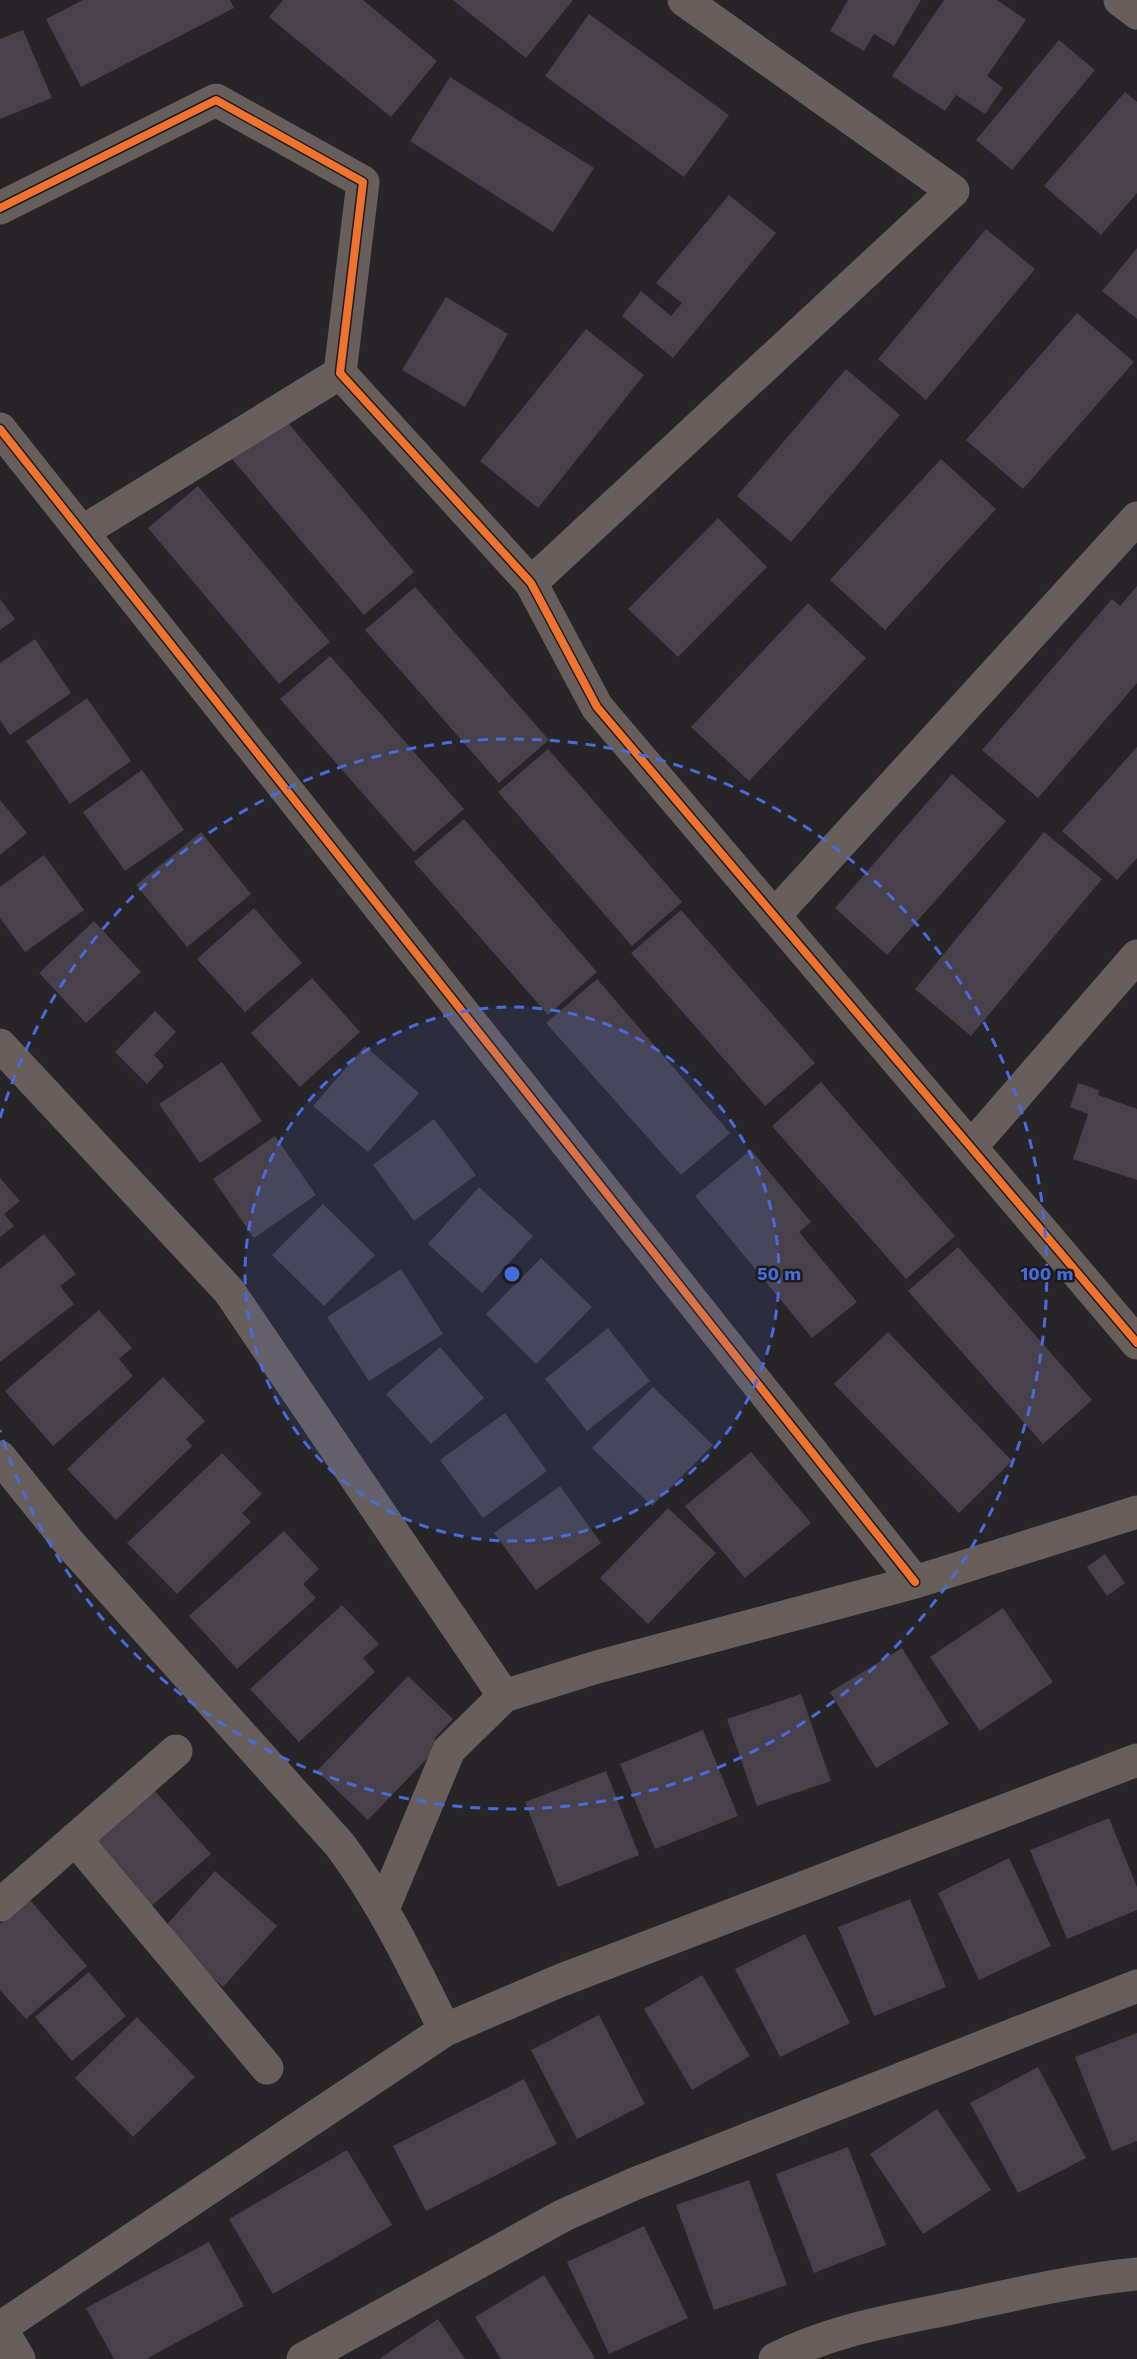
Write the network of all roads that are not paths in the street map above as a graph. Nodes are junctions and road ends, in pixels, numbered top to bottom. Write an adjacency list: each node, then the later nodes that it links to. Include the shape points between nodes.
1 (684, 0): 9 (street, via 953,191)
2 (1120, 0): 3 (street)
3 (1137, 13)
4 (0, 208): 5 (street, via 216,100 363,182)
5 (340, 373): 8 (street); 9 (street)
6 (0, 429): 8 (street)
7 (1137, 518): 10 (street)
8 (82, 532): 17 (street)
9 (531, 583): 10 (street, via 597,707)
10 (774, 916): 13 (street)
11 (1137, 956): 13 (street)
12 (0, 1045): 18 (street, via 229,1291)
13 (971, 1147): 14 (street)
14 (1137, 1343)
15 (0, 1457): 23 (street, via 70,1544 340,1845)
16 (1137, 1512): 17 (street)
17 (915, 1582): 18 (street, via 597,1667)
18 (504, 1696): 23 (street, via 449,1750)
19 (176, 1751): 21 (street)
20 (1137, 1760): 25 (street, via 570,1977)
21 (75, 1839): 22 (street); 26 (street)
22 (0, 1905)
23 (383, 1909): 25 (street)
24 (1137, 1986): 30 (street, via 564,2215)
25 (445, 2030): 28 (street)
26 (267, 2068)
27 (1137, 2274): 31 (street, via 1090,2279 893,2320 832,2336)
28 (0, 2328): 29 (street)
29 (19, 2359)
30 (303, 2359)
31 (775, 2359)

